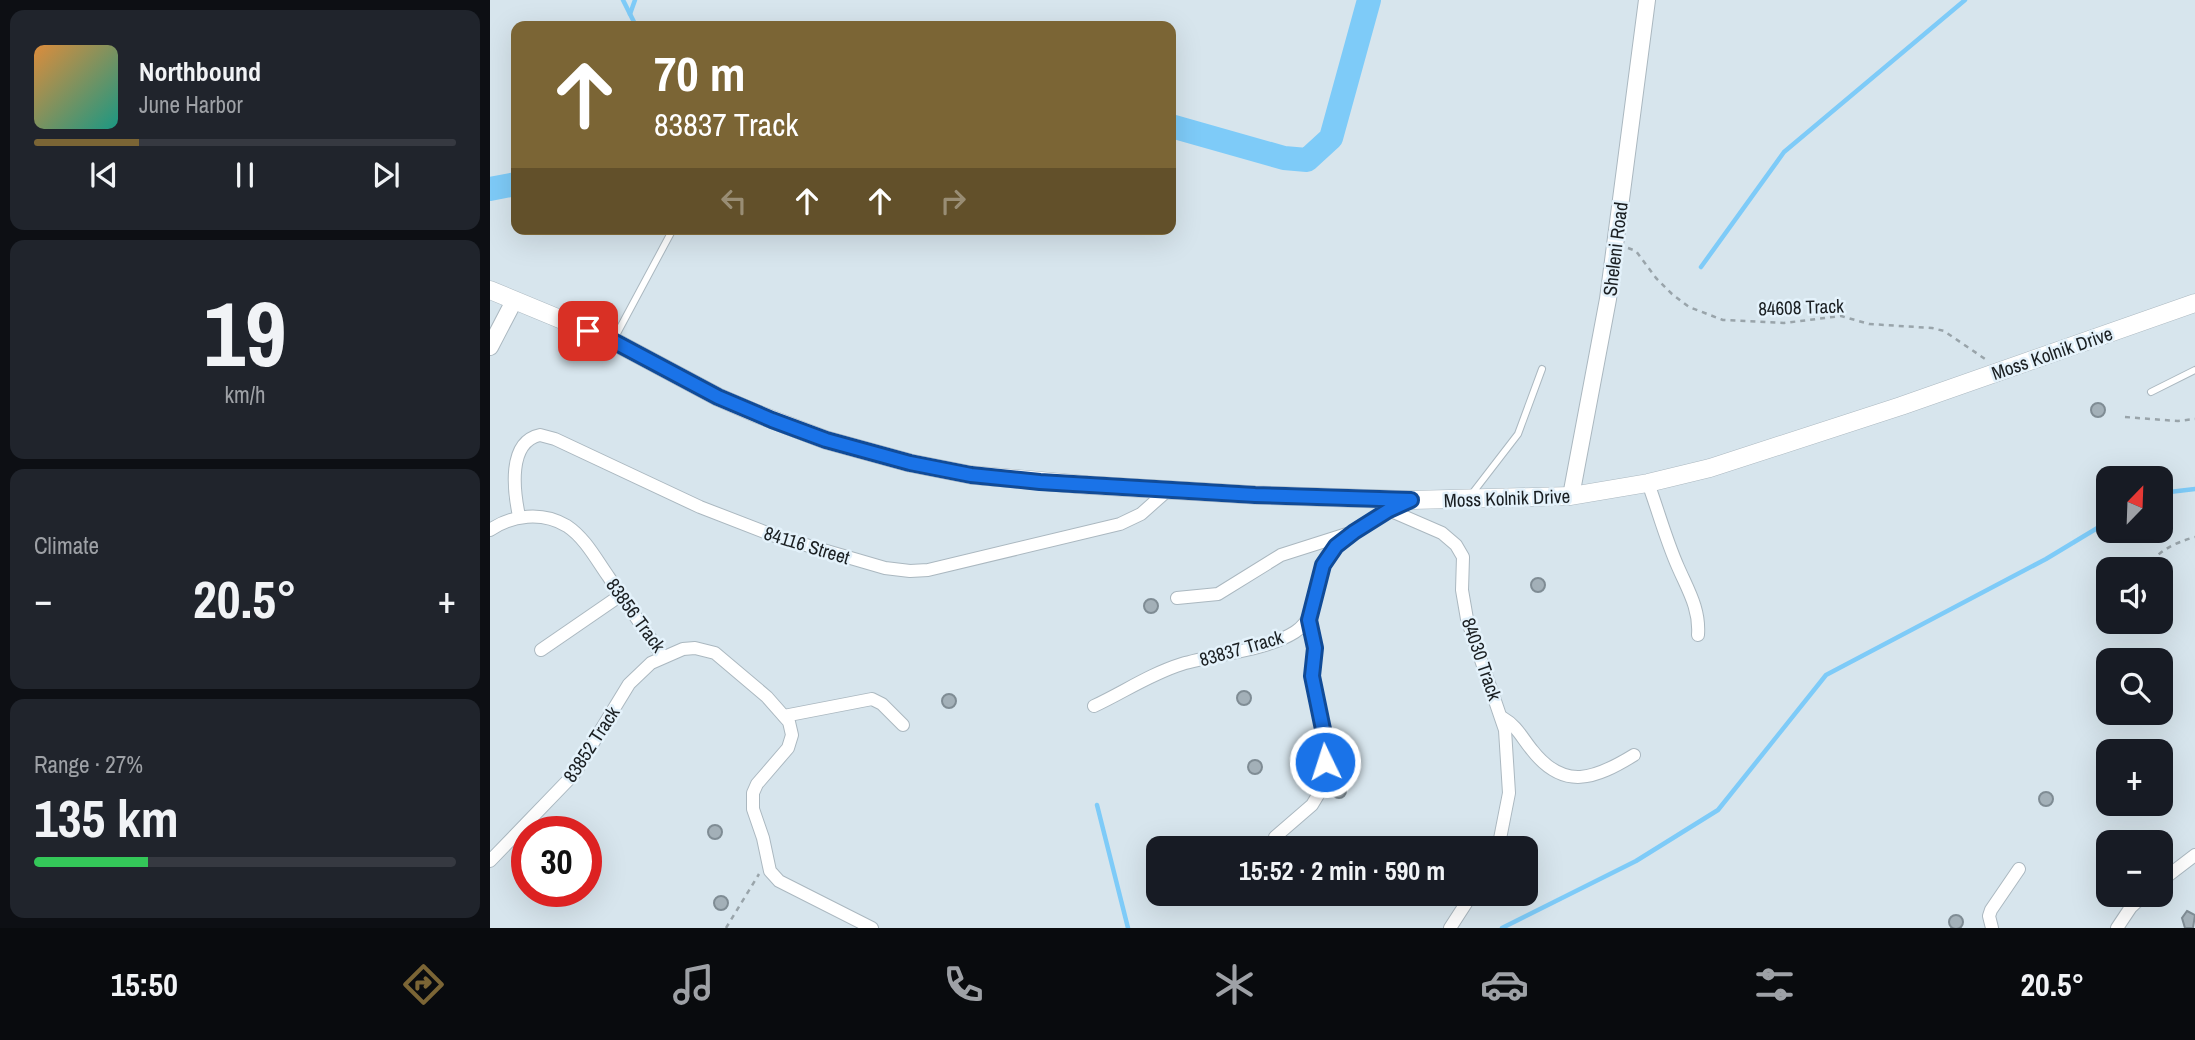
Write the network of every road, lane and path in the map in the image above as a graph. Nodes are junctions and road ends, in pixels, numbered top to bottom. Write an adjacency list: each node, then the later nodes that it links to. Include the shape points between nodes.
1 (1647, 0): 3 (street, Sheleni Road)
2 (670, 235): 7 (lane)
3 (1615, 244): 11 (path, 84608 Track, via 1636,251 1680,300 1723,320 1784,323 1841,316 1869,324 1933,328); 17 (street, Sheleni Road)
4 (490, 290): 5 (main road, Moss Kolnik Drive)
5 (514, 301): 7 (main road, Moss Kolnik Drive); 8 (street)
6 (2195, 303): 11 (main road, Moss Kolnik Drive)
7 (613, 341): 16 (main road, Moss Kolnik Drive, via 718,397 855,449 971,475)
8 (490, 347)
9 (1542, 369): 19 (lane, via 1518,434)
10 (2195, 370): 12 (lane)
11 (2002, 371): 15 (main road, Moss Kolnik Drive, via 1788,444)
12 (2151, 392)
13 (2125, 416): 14 (path)
14 (2195, 419)
15 (1648, 483): 17 (main road, Moss Kolnik Drive); 29 (street, via 1693,600)
16 (1168, 490): 18 (main road, Moss Kolnik Drive); 21 (street, 84116 Street, via 1141,514 1120,524 910,571 849,558 729,519 540,435 527,441 517,462 513,485)
17 (1571, 496): 19 (main road, Moss Kolnik Drive)
18 (1411, 500): 19 (main road, Moss Kolnik Drive); 20 (street)
19 (1467, 500)
20 (1389, 510): 23 (street); 34 (street, 84030 Track, via 1442,533 1460,551 1467,619)
21 (519, 516): 22 (street); 26 (street, 83856 Track, via 557,522 573,531)
22 (490, 530)
23 (1354, 532): 27 (street, via 1281,555 1218,594); 28 (street, via 1326,559)
24 (2195, 537): 25 (path, via 2174,543)
25 (2155, 557)
26 (621, 595): 30 (street); 31 (street, 83856 Track)
27 (1177, 598)
28 (1309, 620): 32 (street, 83837 Track, via 1267,644 1159,672); 37 (street, via 1315,648 1313,681 1325,739 1324,771 1312,805)
29 (1698, 635)
30 (541, 650)
31 (663, 657): 33 (street, 83856 Track, via 695,648 715,653); 40 (street, 83852 Track, via 629,684 574,774)
32 (1094, 706)
33 (784, 716): 35 (street, via 872,699); 41 (street, via 791,728 791,741 752,793 752,809)
34 (1503, 718): 36 (street, via 1516,727 1543,763 1564,777 1602,771); 38 (street, 84030 Track, via 1509,793)
35 (903, 725)
36 (1634, 755)
37 (1276, 836)
38 (1501, 836)
39 (2195, 855): 43 (street)
40 (490, 862)
41 (768, 862): 46 (path); 47 (street, via 779,881)
42 (2019, 869): 49 (street, via 1991,910)
43 (2173, 872)
44 (1464, 906): 48 (street)
45 (2131, 907): 50 (street)
46 (726, 928)
47 (872, 928)
48 (1450, 928)
49 (1992, 928)
50 (2117, 928)

